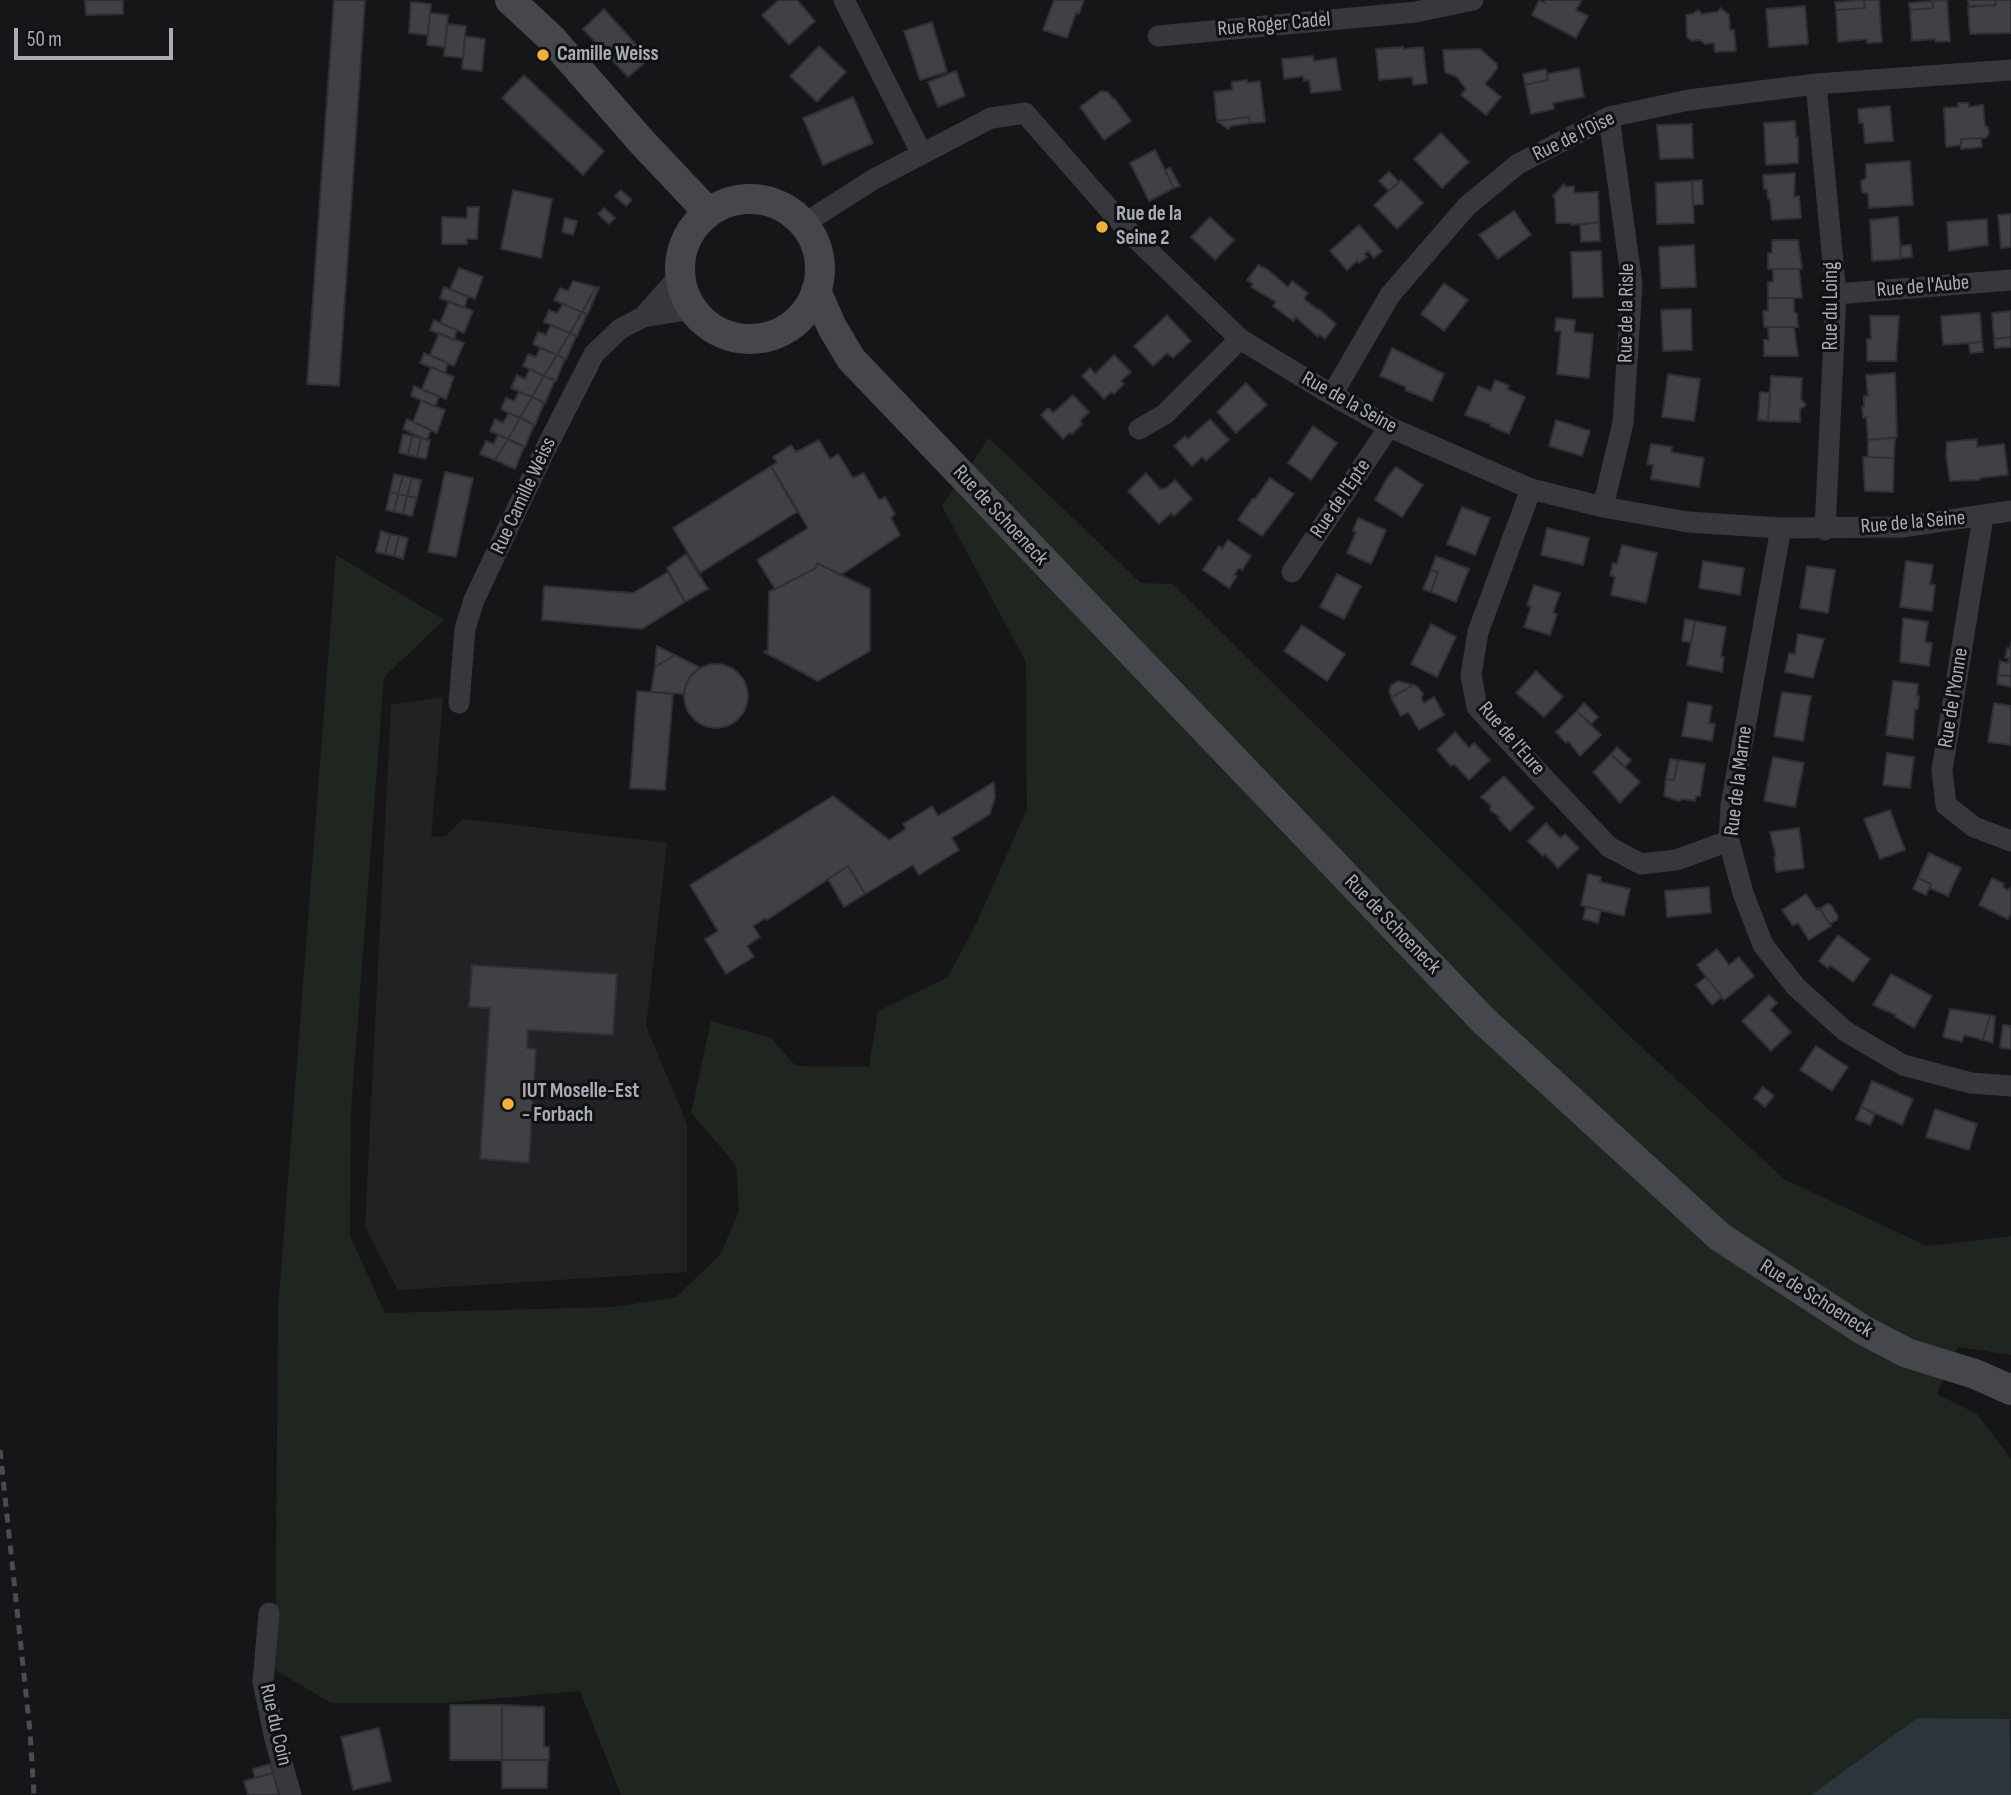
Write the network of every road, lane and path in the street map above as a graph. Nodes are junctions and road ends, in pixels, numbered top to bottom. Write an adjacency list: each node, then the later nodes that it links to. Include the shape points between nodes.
1 (510, 0): 9 (main road, via 552,39)
2 (844, 0): 8 (street)
3 (1473, 0): 4 (street, Rue Roger Cadel, via 1416,12)
4 (1158, 36)
5 (2011, 70): 6 (street, Rue de l'Oise)
6 (1816, 84): 7 (street, Rue de l'Oise, via 1689,100); 14 (street, Rue du Loing)
7 (1609, 117): 20 (street, Rue de l'Oise, via 1518,164 1467,206 1390,295); 24 (street, Rue de la Risle, via 1632,284 1623,423)
8 (922, 154): 10 (street, Rue de la Seine); 18 (street, Rue de la Seine, via 991,118 1025,113 1131,234)
9 (708, 212): 10 (main road, via 721,203 753,200 776,203); 11 (main road, via 685,244)
10 (805, 223): 13 (main road, via 819,250)
11 (682, 273): 15 (main road); 16 (street, Rue Camille Weiss)
12 (2011, 279): 14 (street, Rue de l'Aube)
13 (816, 291): 17 (main road, via 804,314); 19 (main road, Rue de Schoeneck)
14 (1836, 294): 28 (street, Rue du Loing)
15 (693, 309): 16 (street, Rue Camille Weiss); 17 (main road, via 709,326 738,339 762,339)
16 (643, 317): 30 (street, Rue Camille Weiss, via 620,329 594,354 543,454 474,600 465,629)
17 (782, 332): 19 (main road, Rue de Schoeneck, via 813,339)
18 (1240, 339): 20 (street, Rue de la Seine); 22 (street, via 1165,414)
19 (851, 359): 34 (main road, Rue de Schoeneck, via 1484,1021 1720,1237 1863,1330 1907,1353)
20 (1332, 396): 21 (street, Rue de la Seine)
21 (1389, 427): 23 (street, Rue de la Seine); 29 (street, Rue de l'Epte)
22 (1139, 429)
23 (1531, 489): 24 (street, Rue de la Seine); 31 (street, Rue de l'Eure, via 1478,632 1471,675 1477,707 1609,848 1641,864 1676,860)
24 (1603, 507): 27 (street, Rue de la Seine, via 1688,522)
25 (2011, 511): 26 (street, Rue de la Seine)
26 (1983, 517): 28 (street, Rue de la Seine); 32 (street, Rue de l'Yonne, via 1942,770 1946,805 1974,827)
27 (1781, 528): 28 (street, Rue de la Seine); 31 (street, Rue de la Marne, via 1731,805)
28 (1825, 530)
29 (1292, 572)
30 (459, 703)
31 (1729, 841): 33 (street, Rue de la Marne, via 1763,945 1796,988 1845,1031 1903,1065 1971,1083)
32 (2011, 841)
33 (2011, 1087)
34 (2011, 1390)
35 (269, 1613): 36 (street, Rue du Coin, via 263,1682)
36 (292, 1795)

